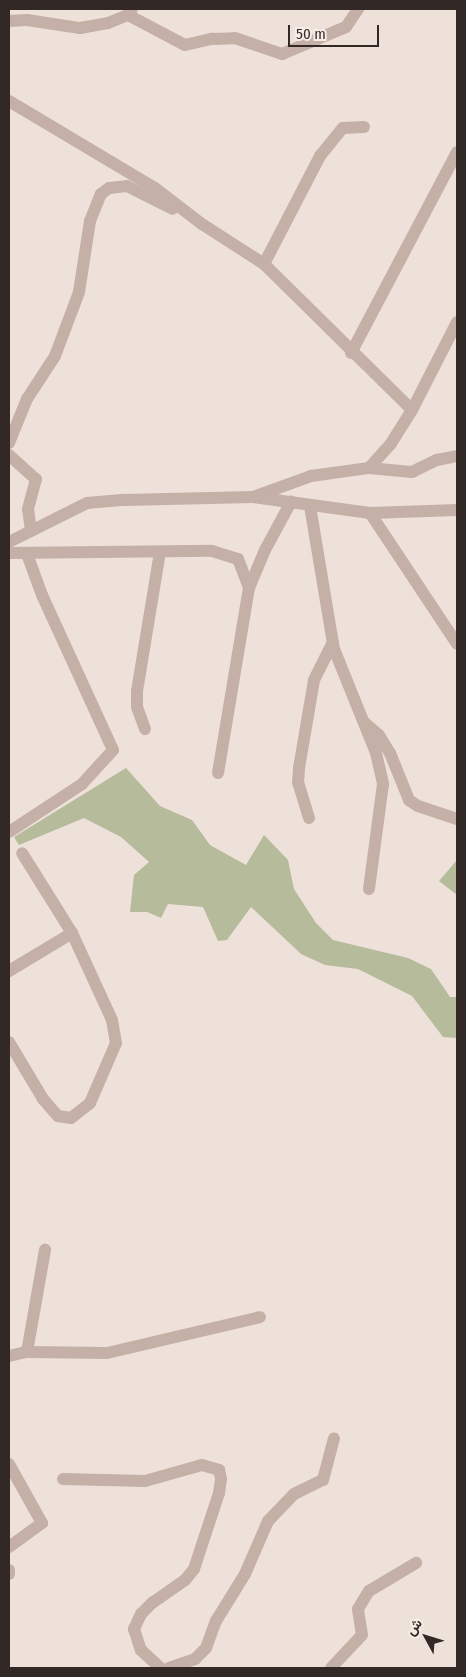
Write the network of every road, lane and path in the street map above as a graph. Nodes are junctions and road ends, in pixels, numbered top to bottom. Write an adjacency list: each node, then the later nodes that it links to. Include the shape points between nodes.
1 (358, 9): 2 (street, via 346,27 282,54 235,38 185,45)
2 (130, 12): 3 (street, via 108,23 80,28 26,20)
3 (9, 21)
4 (9, 101): 7 (street, via 155,188)
5 (364, 127): 8 (street, via 343,128 320,156)
6 (457, 152): 10 (street)
7 (194, 218): 8 (street); 12 (street, via 127,186 109,188 101,194 90,221 79,292 55,356 28,398)
8 (264, 264): 10 (street, via 321,318)
9 (457, 322): 11 (street)
10 (351, 353): 11 (street)
11 (412, 410): 15 (street, via 390,445)
12 (9, 443)
13 (9, 455): 21 (street, via 36,479 28,509)
14 (457, 456): 15 (street, via 437,460 412,472)
15 (369, 468): 16 (street, via 311,476)
16 (253, 497): 17 (street); 21 (street, via 87,503)
17 (291, 502): 18 (street); 26 (street)
18 (310, 506): 20 (street); 27 (street)
19 (457, 510): 20 (street)
20 (370, 513): 28 (street)
21 (31, 531): 22 (street)
22 (9, 542)
23 (160, 552): 25 (street); 26 (street, via 212,551 229,554 238,559); 30 (street, via 137,691 137,707)
24 (9, 553): 25 (street)
25 (27, 554): 34 (street, via 42,595 113,750 82,784)
26 (249, 588): 31 (street)
27 (333, 642): 29 (street); 32 (street, via 314,680 298,768 298,782)
28 (457, 644)
29 (364, 722): 33 (street, via 383,741 409,800); 36 (street, via 376,752 383,784)
30 (145, 729)
31 (218, 773)
32 (309, 818)
33 (457, 819)
34 (9, 832)
35 (22, 853): 37 (street)
36 (369, 889)
37 (72, 933): 38 (street); 40 (street, via 112,1020 116,1043 100,1084 90,1103 71,1118 58,1116)
38 (9, 970)
39 (9, 1042): 40 (street)
40 (14, 1064)
41 (45, 1250): 43 (street)
42 (260, 1317): 43 (street, via 107,1353)
43 (27, 1352): 44 (street)
44 (9, 1356)
45 (334, 1438): 51 (street, via 323,1480 294,1494 268,1521 245,1574 216,1621 206,1648 195,1658)
46 (9, 1464): 48 (street, via 42,1523)
47 (63, 1479): 50 (street, via 145,1481 202,1465 219,1470 222,1479 194,1569 141,1614 134,1629 140,1650)
48 (9, 1548)
49 (416, 1563): 52 (street, via 368,1591 358,1609 362,1634)
50 (160, 1668)
51 (169, 1668)
52 (331, 1668)

